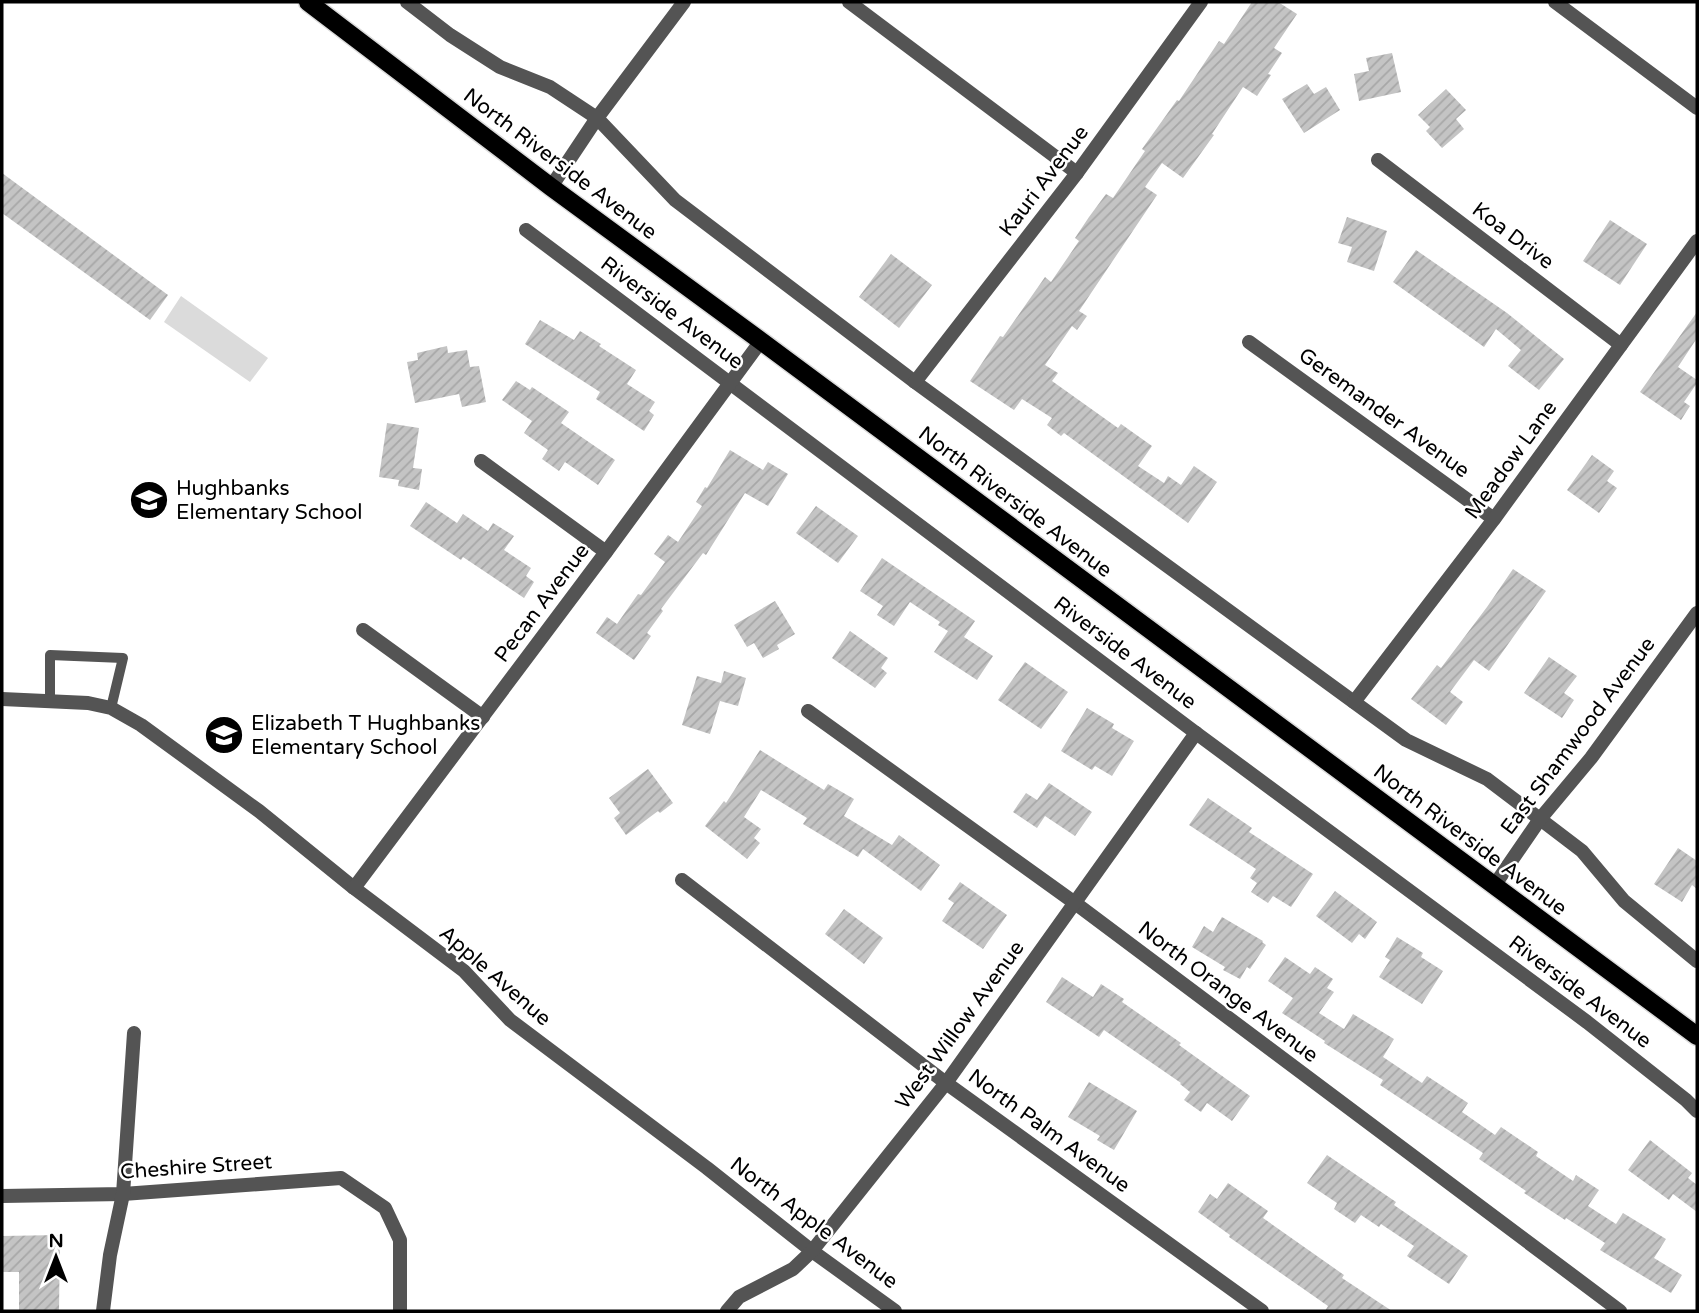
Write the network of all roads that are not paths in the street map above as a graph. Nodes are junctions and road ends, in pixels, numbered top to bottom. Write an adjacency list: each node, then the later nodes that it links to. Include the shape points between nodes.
1 (307, 2): 11 (main road, North Riverside Avenue)
2 (407, 2): 8 (street, North Riverside Avenue, via 500,67 550,87)
3 (684, 2): 8 (street)
4 (849, 2): 10 (street)
5 (1201, 2): 10 (street, Kauri Avenue)
6 (1556, 3): 7 (street)
7 (1697, 108)
8 (597, 118): 11 (street); 17 (street, North Riverside Avenue, via 675,200)
9 (1378, 160): 16 (street, Koa Drive)
10 (1077, 173): 17 (street, Kauri Avenue)
11 (551, 187): 14 (main road, North Riverside Avenue)
12 (526, 230): 18 (street, Riverside Avenue)
13 (1697, 241): 16 (street, Meadow Lane)
14 (761, 341): 18 (street, Pecan Avenue); 33 (main road, North Riverside Avenue)
15 (1250, 342): 20 (street, Geremander Avenue)
16 (1621, 345): 20 (street, Meadow Lane)
17 (915, 382): 26 (street, North Riverside Avenue)
18 (730, 383): 21 (street, Pecan Avenue); 30 (street, Riverside Avenue)
19 (481, 461): 21 (street)
20 (1494, 519): 26 (street, Meadow Lane)
21 (606, 552): 29 (street, Pecan Avenue)
22 (1697, 613): 31 (street, East Shamwood Avenue, via 1591,758)
23 (363, 631): 29 (street)
24 (2, 699): 25 (street)
25 (50, 701): 27 (street); 27 (lane, via 50,655 123,658)
26 (1354, 702): 31 (street, North Riverside Avenue, via 1406,740 1487,779)
27 (111, 708): 34 (street, Apple Avenue, via 260,811)
28 (808, 711): 35 (street, North Orange Avenue)
29 (483, 716): 34 (street, Pecan Avenue)
30 (1196, 733): 35 (street, West Willow Avenue); 40 (street, Riverside Avenue, via 1587,1022)
31 (1540, 819): 33 (street, East Shamwood Avenue); 36 (street, North Riverside Avenue, via 1582,851 1624,901)
32 (682, 880): 39 (street, North Palm Avenue)
33 (1494, 886): 38 (main road, North Riverside Avenue)
34 (354, 888): 41 (street, Apple Avenue, via 464,971 510,1020)
35 (1074, 903): 39 (street, West Willow Avenue); 50 (street, North Orange Avenue)
36 (1697, 961)
37 (134, 1033): 42 (street)
38 (1697, 1036)
39 (946, 1083): 44 (street, West Willow Avenue); 49 (street, North Palm Avenue)
40 (1697, 1111)
41 (707, 1168): 44 (street, North Apple Avenue)
42 (123, 1194): 43 (street, Cheshire Street); 45 (street); 46 (street, Cheshire Street, via 341,1178 384,1208 400,1240)
43 (2, 1196)
44 (811, 1251): 47 (street, West Willow Avenue, via 793,1269 739,1297); 48 (street, North Apple Avenue)
45 (103, 1311)
46 (400, 1311)
47 (727, 1311)
48 (895, 1311)
49 (1262, 1311)
50 (1620, 1311)

